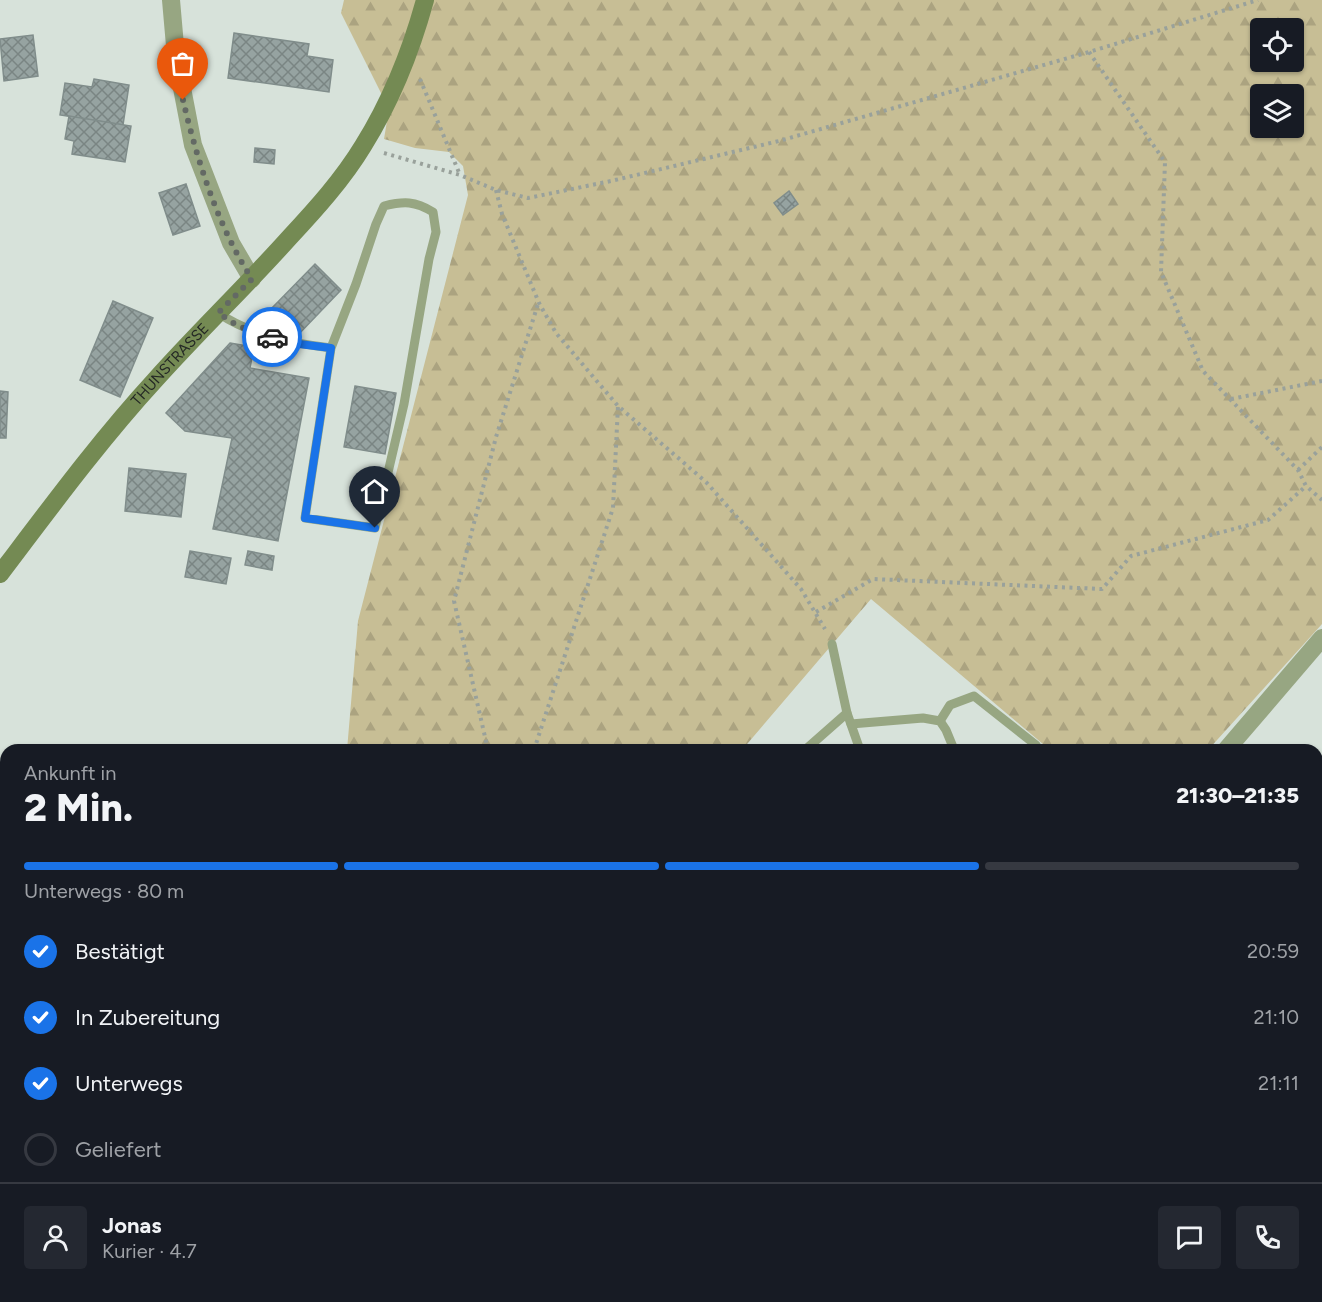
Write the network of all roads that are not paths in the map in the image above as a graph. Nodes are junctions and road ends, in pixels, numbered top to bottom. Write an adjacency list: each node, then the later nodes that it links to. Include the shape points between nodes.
1 (171, 0): 3 (street, via 176,57 193,145 231,243)
2 (425, 0): 3 (street, THUNSTRASSE, via 391,95 363,146 312,213)
3 (252, 279): 4 (street, THUNSTRASSE)
4 (218, 313): 5 (lane, via 238,326 291,343); 6 (street, THUNSTRASSE, via 120,421)
5 (331, 348): 5 (lane, via 384,206 418,203 433,212 436,232 404,404 375,528 305,518)
6 (0, 574)
7 (1322, 638): 16 (street)
8 (832, 644): 9 (lane)
9 (847, 713): 11 (lane); 12 (lane)
10 (939, 721): 11 (lane, via 923,718); 14 (lane); 15 (lane, via 950,705 974,696)
11 (851, 724): 13 (lane)
12 (812, 744)
13 (858, 744)
14 (952, 744)
15 (1035, 744)
16 (1231, 744)

